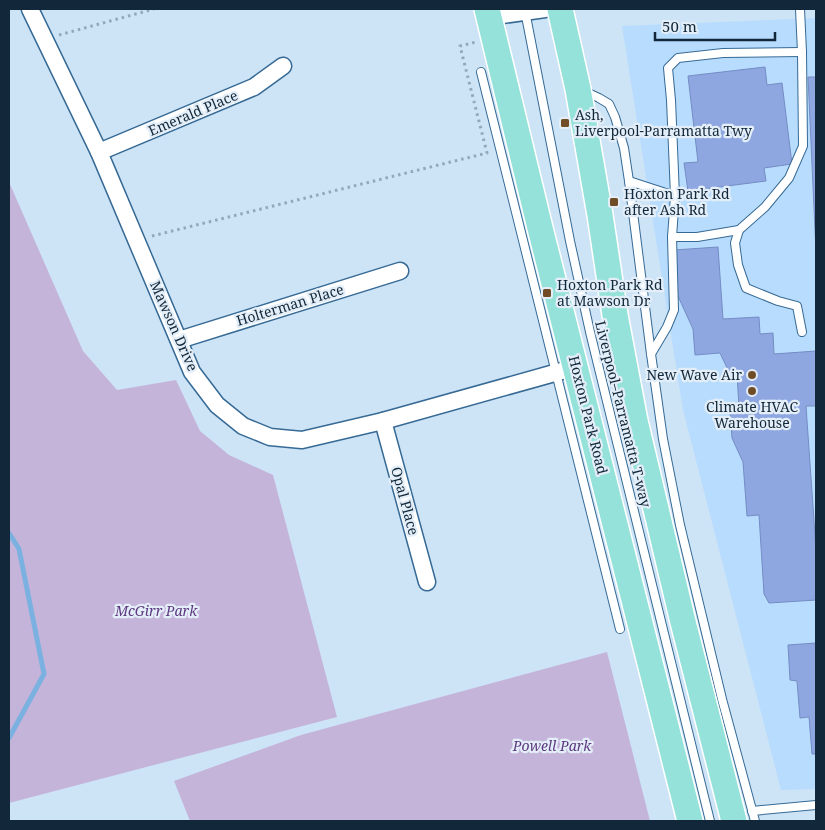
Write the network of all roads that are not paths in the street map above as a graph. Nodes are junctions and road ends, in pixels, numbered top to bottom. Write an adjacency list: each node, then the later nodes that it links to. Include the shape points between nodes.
1 (30, 9): 11 (street, Mawson Drive)
2 (544, 9): 5 (street)
3 (560, 9): 10 (main road)
4 (800, 9): 7 (lane)
5 (525, 10): 6 (street); 27 (lane, Liverpool–Parramatta T-way, via 588,323)
6 (488, 13): 20 (main road, Hoxton Park Road, via 540,228)
7 (802, 52): 13 (lane, via 723,53 678,58 668,68); 14 (lane, via 803,146 789,178)
8 (283, 66): 11 (street, Emerald Place, via 254,87)
9 (481, 72): 20 (lane)
10 (578, 89): 12 (lane, via 608,104 615,116); 25 (main road, via 635,421 683,622)
11 (99, 152): 18 (street, Mawson Drive)
12 (629, 181): 13 (lane); 19 (lane)
13 (675, 196): 15 (lane)
14 (738, 230): 15 (lane, via 698,237); 17 (lane, via 735,243 738,265 746,288 797,306)
15 (672, 237): 19 (lane, via 674,310)
16 (400, 271): 18 (street, Holterman Place)
17 (802, 332)
18 (180, 340): 21 (street, Mawson Drive, via 192,372 217,405 243,426 270,437 302,440)
19 (651, 354): 25 (lane, via 680,525 722,699)
20 (566, 370): 21 (street, Mawson Drive); 23 (lane); 26 (main road, Hoxton Park Road)
21 (383, 421): 22 (street, Opal Place)
22 (427, 582)
23 (620, 629)
24 (816, 804): 25 (lane)
25 (743, 816): 28 (lane)
26 (690, 821)
27 (710, 821)
28 (755, 821)

